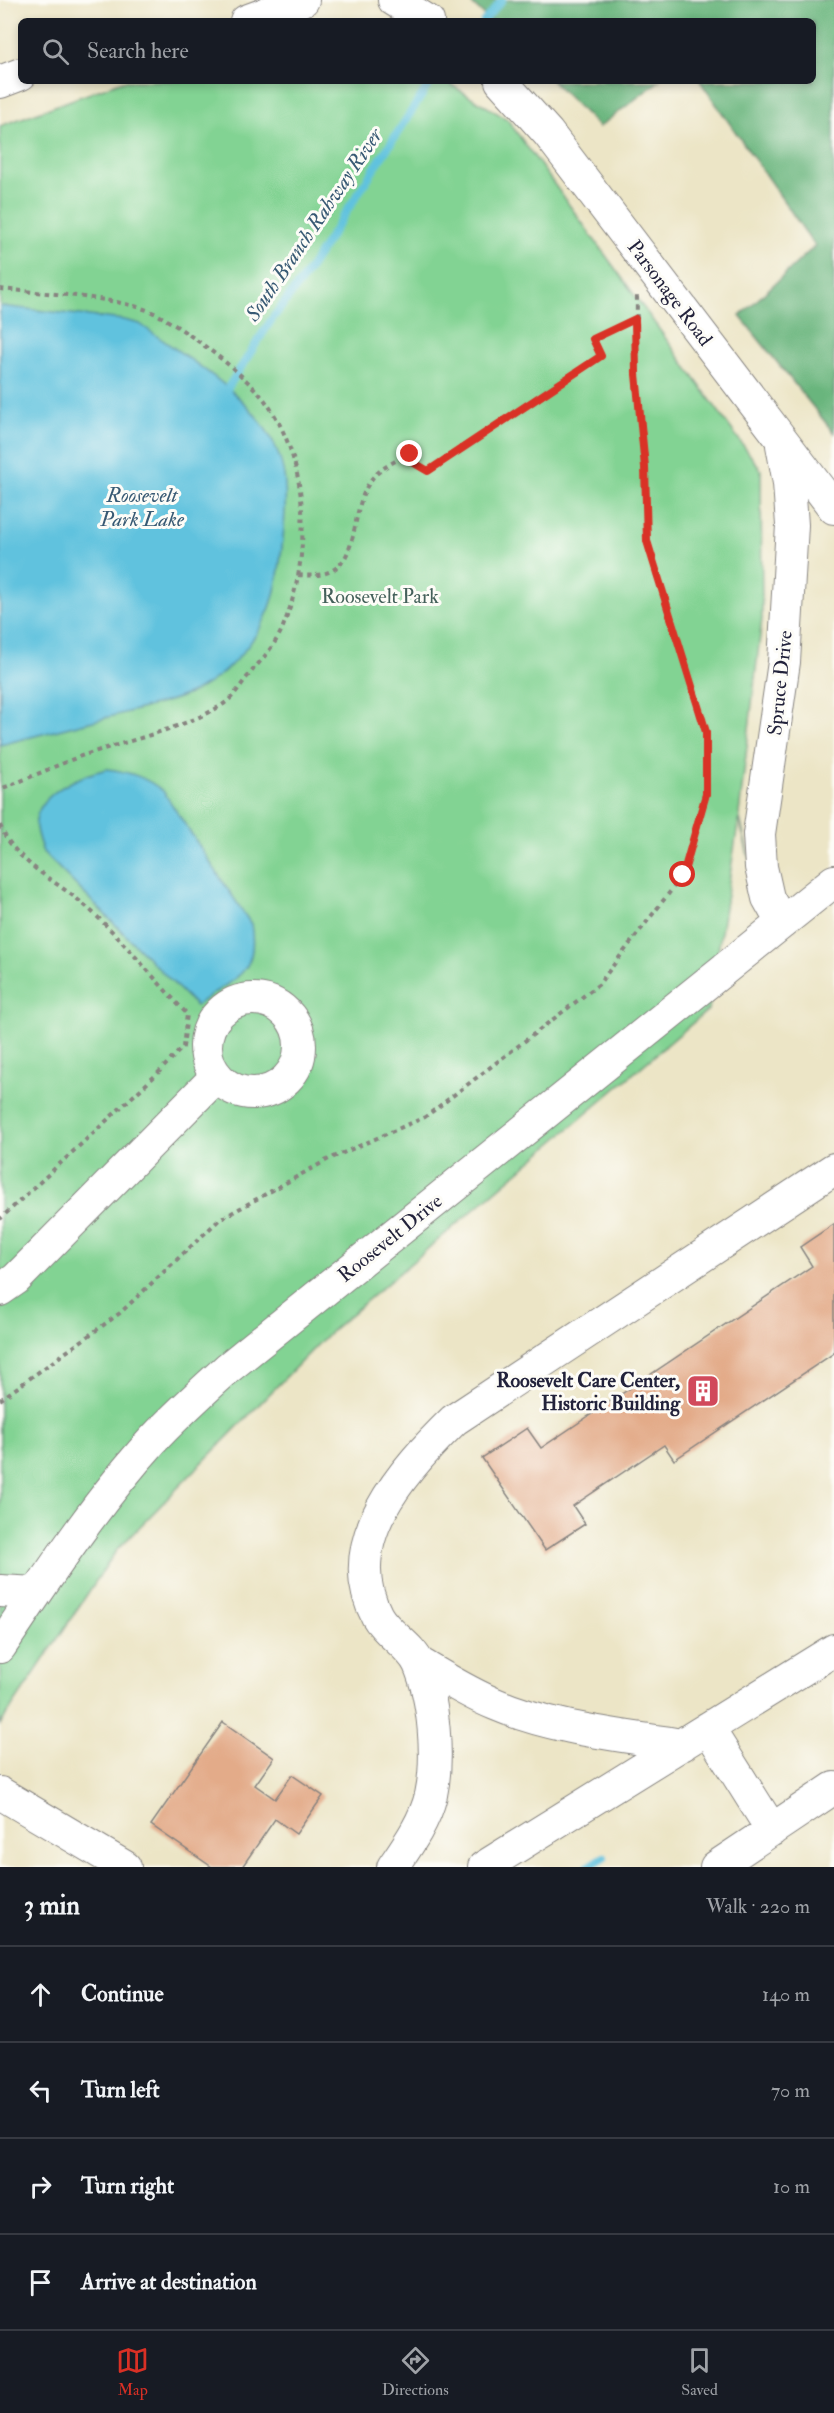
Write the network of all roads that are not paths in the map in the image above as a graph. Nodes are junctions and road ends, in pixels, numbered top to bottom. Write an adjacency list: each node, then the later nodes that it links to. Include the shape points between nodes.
1 (303, 0): 3 (street)
2 (394, 0): 4 (street)
3 (254, 18)
4 (423, 18)
5 (18, 75): 6 (street)
6 (0, 82)
7 (504, 84): 8 (street, Parsonage Road, via 548,133)
8 (780, 438): 9 (street, Parsonage Road); 11 (street, Spruce Drive, via 789,483 792,537 784,662 759,834 768,898)
9 (834, 508)
10 (834, 881): 11 (street, Roosevelt Drive)
11 (782, 923): 16 (street, Roosevelt Drive, via 228,1368 145,1450 81,1529)
12 (216, 1077): 14 (street, via 16,1279)
13 (834, 1170): 19 (street, via 454,1420 414,1459 376,1518 366,1547 364,1570 378,1618)
14 (0, 1290)
15 (0, 1591): 16 (street)
16 (36, 1593): 17 (street, Roosevelt Drive)
17 (0, 1647)
18 (834, 1650): 20 (street)
19 (418, 1663): 21 (street, via 494,1704 528,1716); 26 (street, via 435,1736 431,1795 417,1832)
20 (708, 1728): 21 (street); 24 (street)
21 (682, 1744): 27 (street)
22 (834, 1788): 24 (street)
23 (0, 1793): 25 (street)
24 (772, 1830): 28 (street)
25 (125, 1867)
26 (393, 1867)
27 (484, 1867)
28 (717, 1867)

